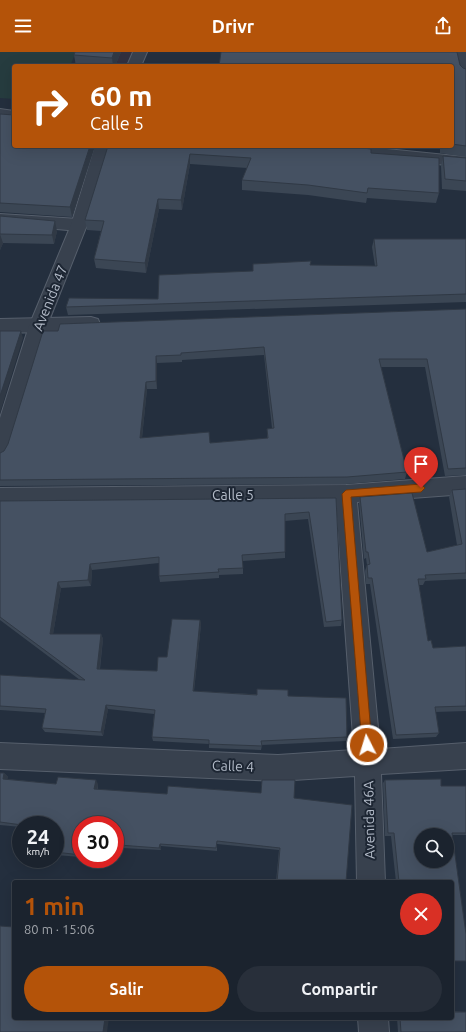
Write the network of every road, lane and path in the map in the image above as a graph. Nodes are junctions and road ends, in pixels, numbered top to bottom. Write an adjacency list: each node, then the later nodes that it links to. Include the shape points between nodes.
1 (140, 52): 3 (street)
2 (460, 52): 4 (street)
3 (135, 64)
4 (466, 74)
5 (0, 113): 6 (street)
6 (12, 115)
7 (102, 148): 11 (street, Avenida 47)
8 (330, 148): 9 (street)
9 (466, 162)
10 (0, 219): 11 (street)
11 (80, 226): 14 (street, Avenida 47)
12 (108, 323): 14 (street)
13 (0, 326): 14 (street)
14 (38, 326): 15 (street, Avenida 47)
15 (0, 451)
16 (466, 484): 17 (street, Calle 5)
17 (346, 494): 18 (street, Calle 5); 21 (street, Avenida 46A)
18 (0, 497)
19 (0, 756): 21 (street, Calle 4, via 278,768)
20 (466, 756): 21 (street, Calle 4)
21 (368, 761): 22 (street, Avenida 46A)
22 (371, 880)
23 (374, 1020): 24 (street)
24 (374, 1032)

